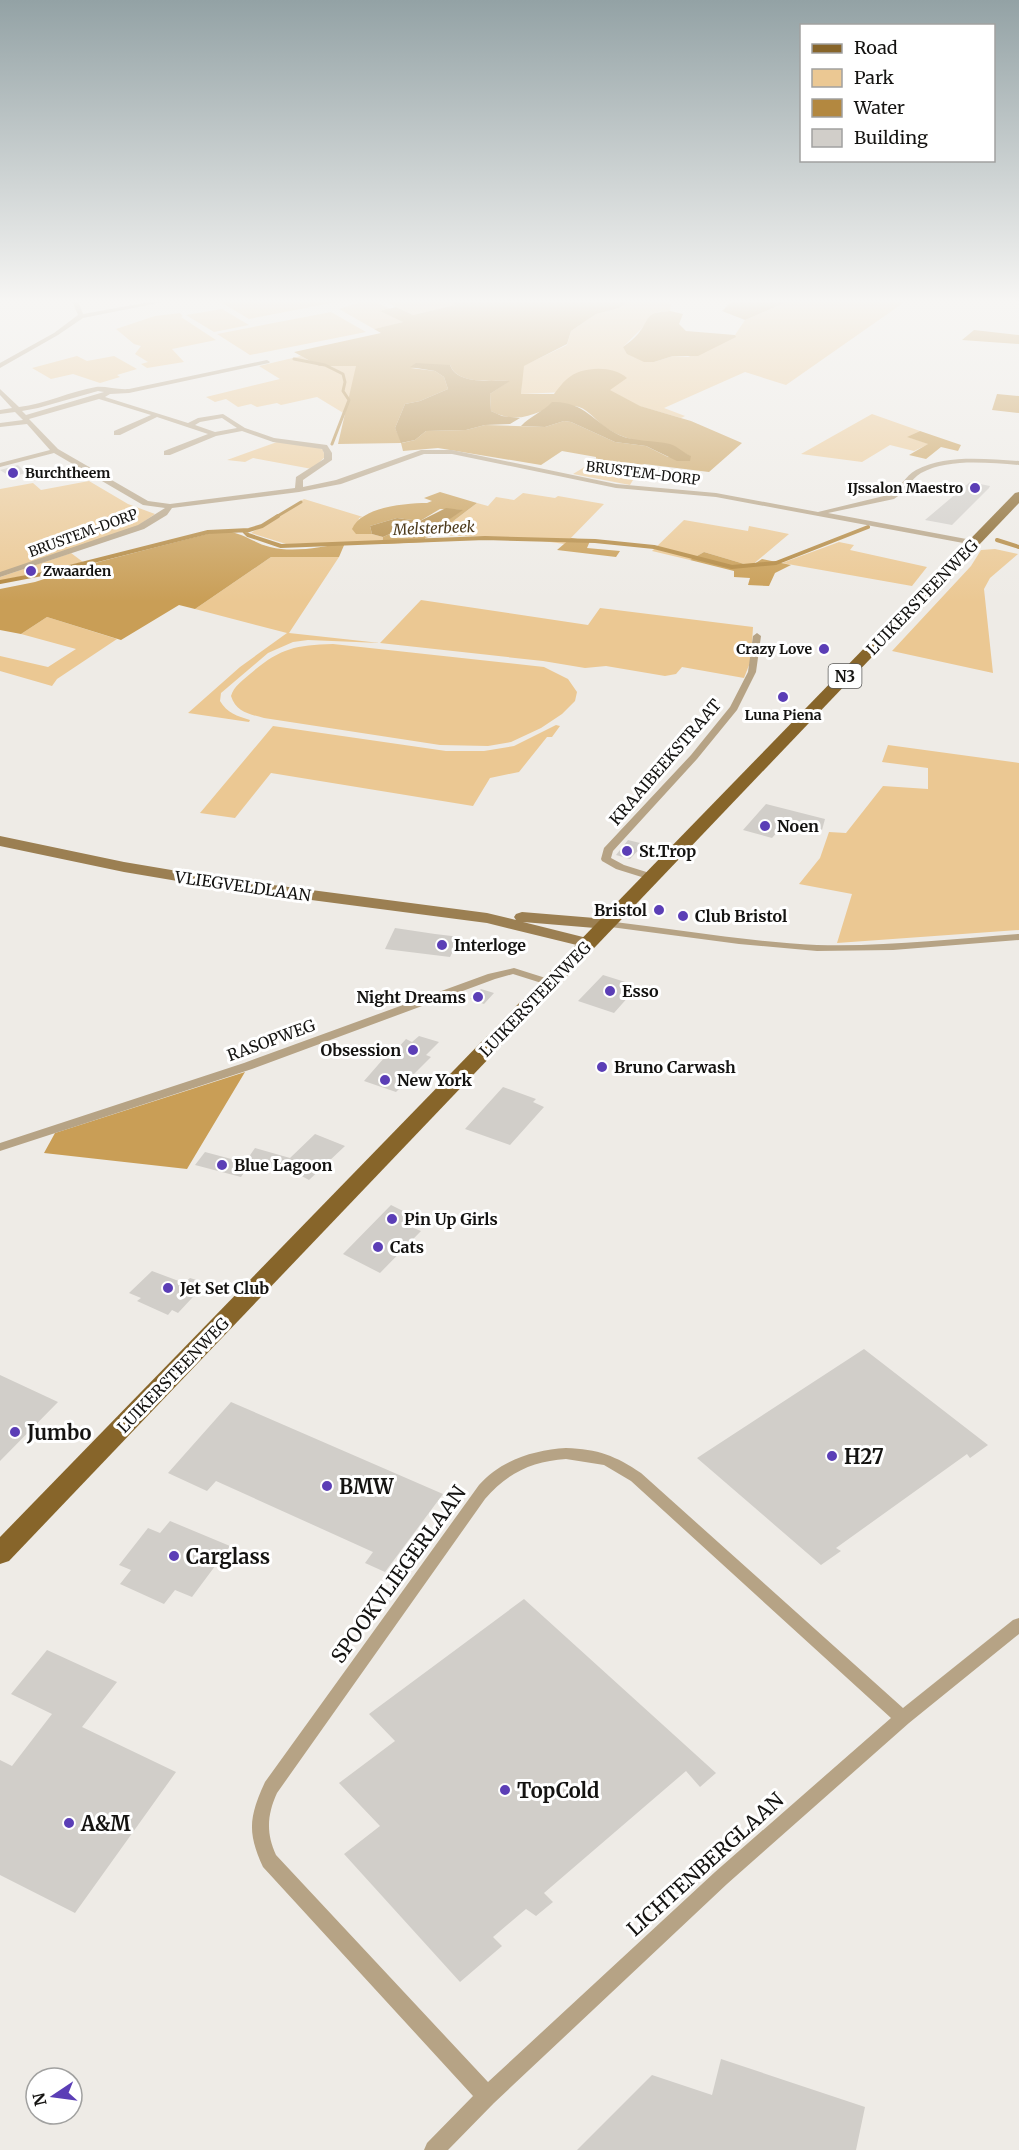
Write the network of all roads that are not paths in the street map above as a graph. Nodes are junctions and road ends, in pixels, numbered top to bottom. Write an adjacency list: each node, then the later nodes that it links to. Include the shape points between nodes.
1 (10, 401): 5 (street, BRUSTEM-DORP)
2 (55, 401): 5 (street)
3 (85, 401): 8 (street)
4 (113, 401): 7 (street)
5 (18, 410): 6 (street); 8 (street, BRUSTEM-DORP)
6 (0, 412)
7 (157, 415): 10 (street); 12 (street)
8 (25, 420): 9 (street); 14 (street, BRUSTEM-DORP)
9 (0, 425)
10 (189, 425): 11 (street, via 223,417); 13 (street)
11 (243, 429): 13 (street); 18 (street, via 273,440 326,449 328,460 299,479)
12 (117, 433)
13 (214, 434): 15 (street)
14 (55, 451): 17 (street); 20 (street, BRUSTEM-DORP, via 138,501)
15 (167, 453)
16 (1019, 463): 21 (street, via 969,461 933,467 915,474 890,497)
17 (0, 465)
18 (299, 490): 20 (street, BRUSTEM-DORP); 21 (street, BRUSTEM-DORP, via 338,482 408,456 440,452 501,460 616,486 716,495)
19 (1019, 496): 22 (main road, LUIKERSTEENWEG / N3)
20 (170, 506): 23 (street, BRUSTEM-DORP, via 141,527)
21 (818, 514): 22 (street, BRUSTEM-DORP)
22 (974, 543): 26 (main road, LUIKERSTEENWEG / N3)
23 (0, 575)
24 (757, 636): 26 (street, KRAAIBEEKSTRAAT, via 752,672 734,708 608,850 606,859)
25 (0, 841): 27 (main road, VLIEGVELDLAAN, via 213,882)
26 (652, 877): 28 (main road, LUIKERSTEENWEG / N3)
27 (488, 918): 28 (main road, VLIEGVELDLAAN, via 517,916); 30 (main road, VLIEGVELDLAAN)
28 (608, 924): 29 (street, via 721,940 818,948); 30 (main road, LUIKERSTEENWEG / N3)
29 (1019, 938)
30 (589, 943): 31 (main road, LUIKERSTEENWEG / N3)
31 (551, 983): 32 (street, RASOPWEG, via 514,971 492,976 248,1066); 33 (main road, LUIKERSTEENWEG / N3)
32 (0, 1147)
33 (0, 1554)
34 (1019, 1625): 35 (street, LICHTENBERGLAAN)
35 (903, 1718): 36 (street, LICHTENBERGLAAN, via 721,1878); 36 (street, SPOOKVLIEGERLAAN, via 636,1478 610,1461 578,1453 555,1453 526,1461 500,1475 480,1495 271,1788 260,1811 258,1837 269,1861)
36 (487, 2096): 37 (street, LICHTENBERGLAAN)
37 (434, 2150)

